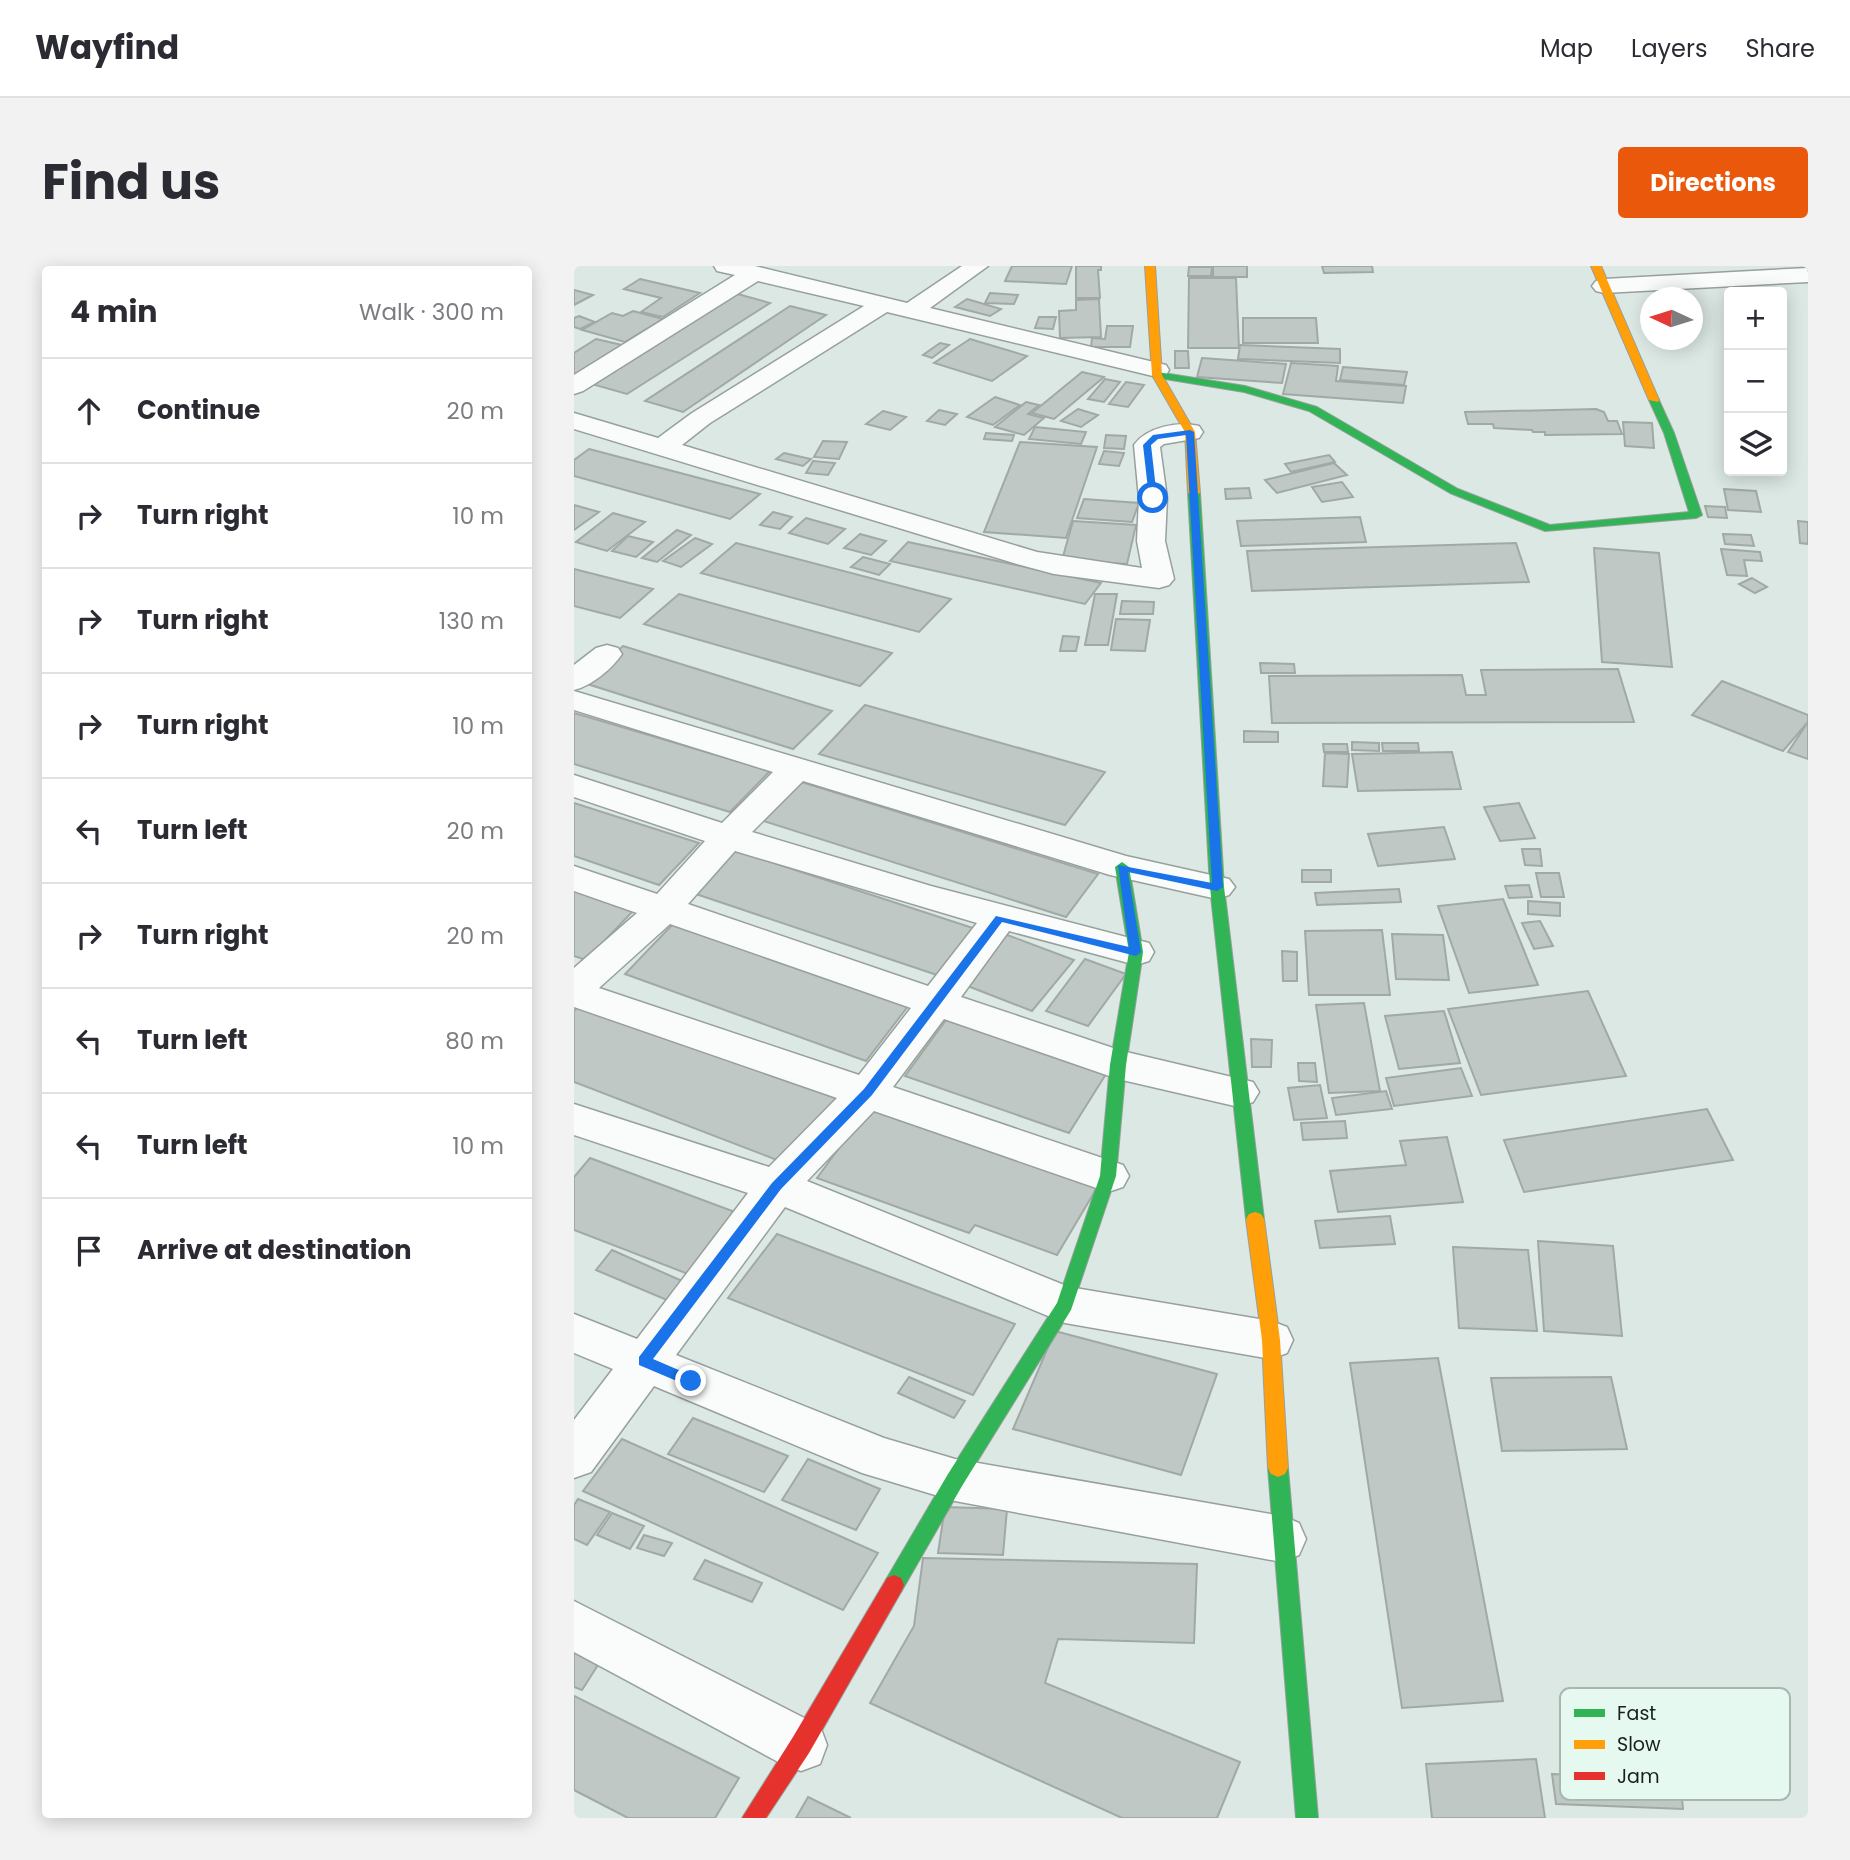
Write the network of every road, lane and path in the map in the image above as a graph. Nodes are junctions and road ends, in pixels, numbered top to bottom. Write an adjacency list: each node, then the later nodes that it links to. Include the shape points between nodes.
1 (725, 266): 4 (street)
2 (977, 266): 10 (street)
3 (1150, 266): 11 (street)
4 (755, 273): 8 (street); 12 (street)
5 (841, 273): 8 (street)
6 (1808, 275): 7 (street)
7 (1600, 276): 11 (street, via 1669,433 1696,515 1549,529 1454,491 1313,409 1245,389)
8 (818, 286): 9 (street)
9 (884, 304): 10 (street); 15 (street, via 701,418)
10 (910, 311): 11 (street)
11 (1157, 372): 14 (street)
12 (574, 386)
13 (574, 421): 15 (street)
14 (1190, 432): 15 (street, via 1156,437 1147,445 1153,498 1151,541 1159,579 1054,565); 24 (street)
15 (662, 448)
16 (607, 654): 17 (street)
17 (574, 681)
18 (574, 700): 19 (street)
19 (797, 767): 21 (street); 22 (street)
20 (574, 786): 21 (street)
21 (727, 838): 25 (street); 26 (street)
22 (1122, 867): 24 (street); 27 (street)
23 (574, 878): 25 (street)
24 (1217, 887): 32 (street)
25 (665, 908): 28 (street); 29 (street)
26 (1000, 918): 27 (street); 29 (street)
27 (1136, 952): 30 (street)
28 (574, 991): 31 (street)
29 (937, 1003): 30 (street); 31 (street)
30 (1118, 1065): 32 (street); 34 (street)
31 (868, 1092): 34 (street); 35 (street)
32 (1239, 1092): 38 (street)
33 (574, 1119): 35 (street)
34 (1108, 1177): 36 (street)
35 (776, 1186): 36 (street); 39 (street)
36 (1065, 1305): 38 (street); 41 (street)
37 (574, 1333): 39 (street)
38 (1271, 1340): 42 (street)
39 (643, 1361): 40 (street); 41 (street, via 879,1458)
40 (574, 1457)
41 (955, 1480): 42 (street); 44 (street)
42 (1282, 1539): 46 (street)
43 (574, 1625): 44 (street)
44 (801, 1745): 45 (street)
45 (752, 1818)
46 (1307, 1818)

